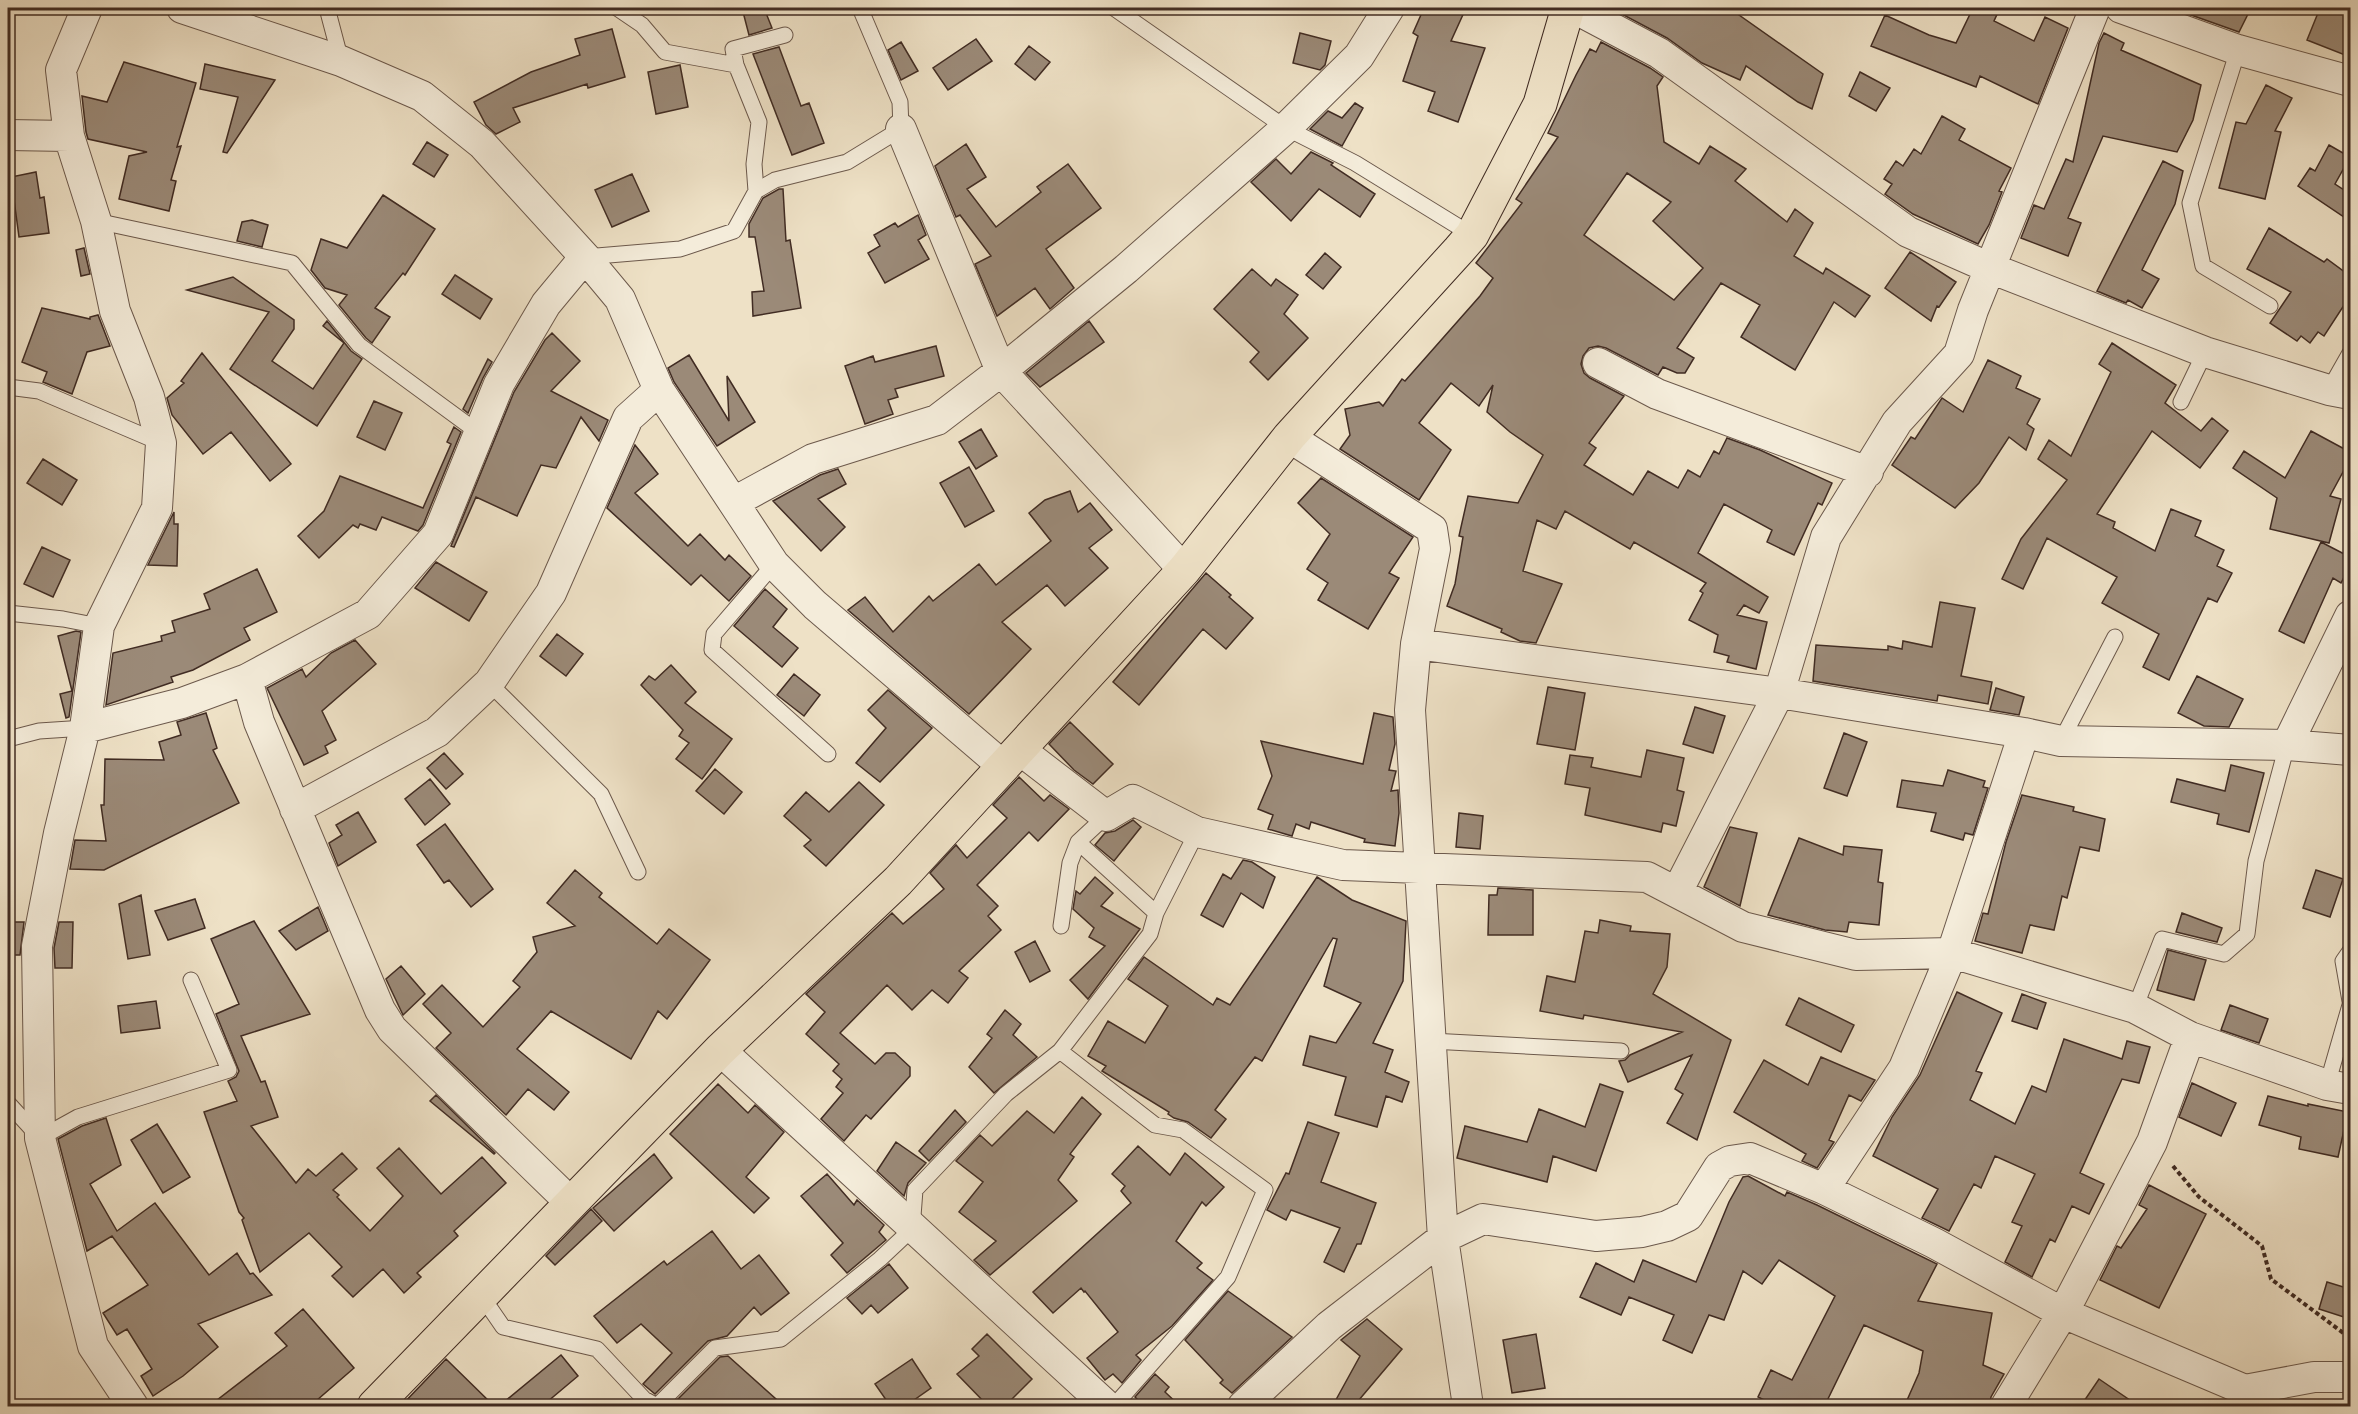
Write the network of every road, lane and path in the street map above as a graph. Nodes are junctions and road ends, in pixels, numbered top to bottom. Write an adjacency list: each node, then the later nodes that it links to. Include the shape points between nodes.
1 (87, 8): 20 (street, via 61,70)
2 (182, 8): 14 (street)
3 (327, 8): 14 (lane)
4 (617, 8): 15 (lane, via 642,25 665,52)
5 (860, 8): 18 (lane, via 900,102)
6 (1114, 8): 17 (lane)
7 (1389, 8): 17 (street, via 1359,56)
8 (1568, 8): 23 (main road, via 1540,104)
9 (1574, 8): 25 (street, via 1659,53 1908,232)
10 (2095, 8): 25 (street)
11 (2121, 8): 13 (street)
12 (785, 35): 15 (lane, via 732,49)
13 (2238, 50): 16 (street); 26 (lane, via 2190,203 2203,266)
14 (341, 61): 24 (street, via 422,96 440,110 482,144)
15 (736, 65): 21 (lane, via 759,122 754,164)
16 (2350, 81)
17 (1286, 128): 23 (lane, via 1355,163); 30 (street, via 1126,269)
18 (901, 129): 21 (lane, via 847,162 775,180); 30 (street)
19 (8, 135): 20 (street)
20 (69, 136): 22 (street)
21 (756, 191): 24 (lane, via 734,231 680,249)
22 (96, 221): 35 (lane, via 292,262 359,345); 37 (street, via 115,311)
23 (1472, 235): 36 (main road)
24 (585, 257): 32 (street, via 620,299); 35 (street, via 546,304 499,384)
25 (1989, 268): 27 (street); 38 (street, via 1959,354 1897,422)
26 (2270, 306)
27 (2205, 352): 33 (street); 34 (lane)
28 (2350, 353): 33 (lane)
29 (1598, 363): 38 (street, via 1657,394)
30 (1001, 371): 39 (street, via 937,420 813,459); 41 (street)
31 (8, 387): 37 (lane, via 39,391)
32 (659, 390): 39 (street); 48 (street, via 628,418 551,593)
33 (2340, 392)
34 (2181, 402)
35 (479, 433): 47 (street, via 438,534 368,614)
36 (1289, 437): 41 (main road); 46 (street, via 1432,529 1435,549)
37 (161, 443): 44 (street, via 157,508)
38 (1868, 471): 49 (street, via 1826,537)
39 (734, 502): 40 (street)
40 (774, 564): 56 (lane, via 714,634 712,650); 57 (street, via 815,605)
41 (1184, 570): 57 (main road)
42 (8, 613): 44 (lane)
43 (2350, 616): 54 (street)
44 (99, 626): 50 (street)
45 (2115, 637): 53 (lane)
46 (1416, 644): 49 (street); 62 (street, via 1410,710)
47 (247, 679): 50 (street, via 182,703); 58 (street, via 259,722)
48 (489, 682): 58 (street, via 437,732); 63 (lane, via 601,794)
49 (1779, 693): 51 (street); 64 (street)
50 (85, 728): 52 (lane, via 39,731); 79 (street, via 37,946)
51 (2024, 733): 53 (street); 68 (street)
52 (8, 739)
53 (2061, 741): 54 (street)
54 (2287, 745): 55 (street); 71 (lane, via 2256,861 2247,934 2224,954 2162,939)
55 (2350, 750)
56 (828, 754)
57 (1012, 758): 59 (street); 74 (main road, via 898,881)
58 (295, 809): 82 (street, via 380,1010 392,1029)
59 (1106, 816): 60 (street, via 1133,800); 61 (lane)
60 (1197, 832): 62 (street, via 1343,865); 65 (lane)
61 (1078, 842): 65 (lane); 66 (lane, via 1070,863)
62 (1419, 869): 64 (street, via 1647,878); 73 (street)
63 (638, 872)
64 (1677, 892): 68 (street, via 1743,927 1856,955)
65 (1156, 913): 75 (lane, via 1149,934)
66 (1060, 926)
67 (2350, 951): 70 (lane, via 2343,961)
68 (1952, 953): 71 (street); 81 (street, via 1904,1068)
69 (191, 980): 79 (lane, via 229,1070 78,1118)
70 (2350, 1003): 77 (lane)
71 (2135, 1008): 72 (street)
72 (2190, 1037): 77 (street); 80 (street)
73 (1431, 1041): 76 (lane); 84 (street)
74 (720, 1050): 82 (main road); 83 (street)
75 (1060, 1051): 83 (lane, via 1006,1094 915,1190); 94 (lane, via 1155,1125 1183,1130 1265,1190 1228,1277)
76 (1620, 1051)
77 (2339, 1087)
78 (8, 1103): 79 (lane)
79 (40, 1138): 90 (street, via 93,1346)
80 (2152, 1142): 86 (street); 87 (path, via 2199,1197 2262,1246 2271,1279)
81 (1824, 1189): 84 (street, via 1750,1158 1719,1167 1688,1216 1667,1226 1596,1236 1483,1219); 86 (street)
82 (570, 1202): 85 (main road)
83 (912, 1229): 92 (lane, via 781,1339 715,1348); 93 (street)
84 (1443, 1238): 95 (street, via 1329,1326); 96 (street)
85 (481, 1295): 91 (main road); 92 (lane, via 503,1327 597,1349 644,1399)
86 (2063, 1313): 89 (street); 97 (street)
87 (2350, 1338)
88 (2350, 1377): 89 (street, via 2314,1377)
89 (2250, 1398)
90 (133, 1407)
91 (374, 1407)
92 (657, 1407)
93 (1107, 1407)
94 (1114, 1407)
95 (1243, 1407)
96 (1468, 1407)
97 (2006, 1407)

